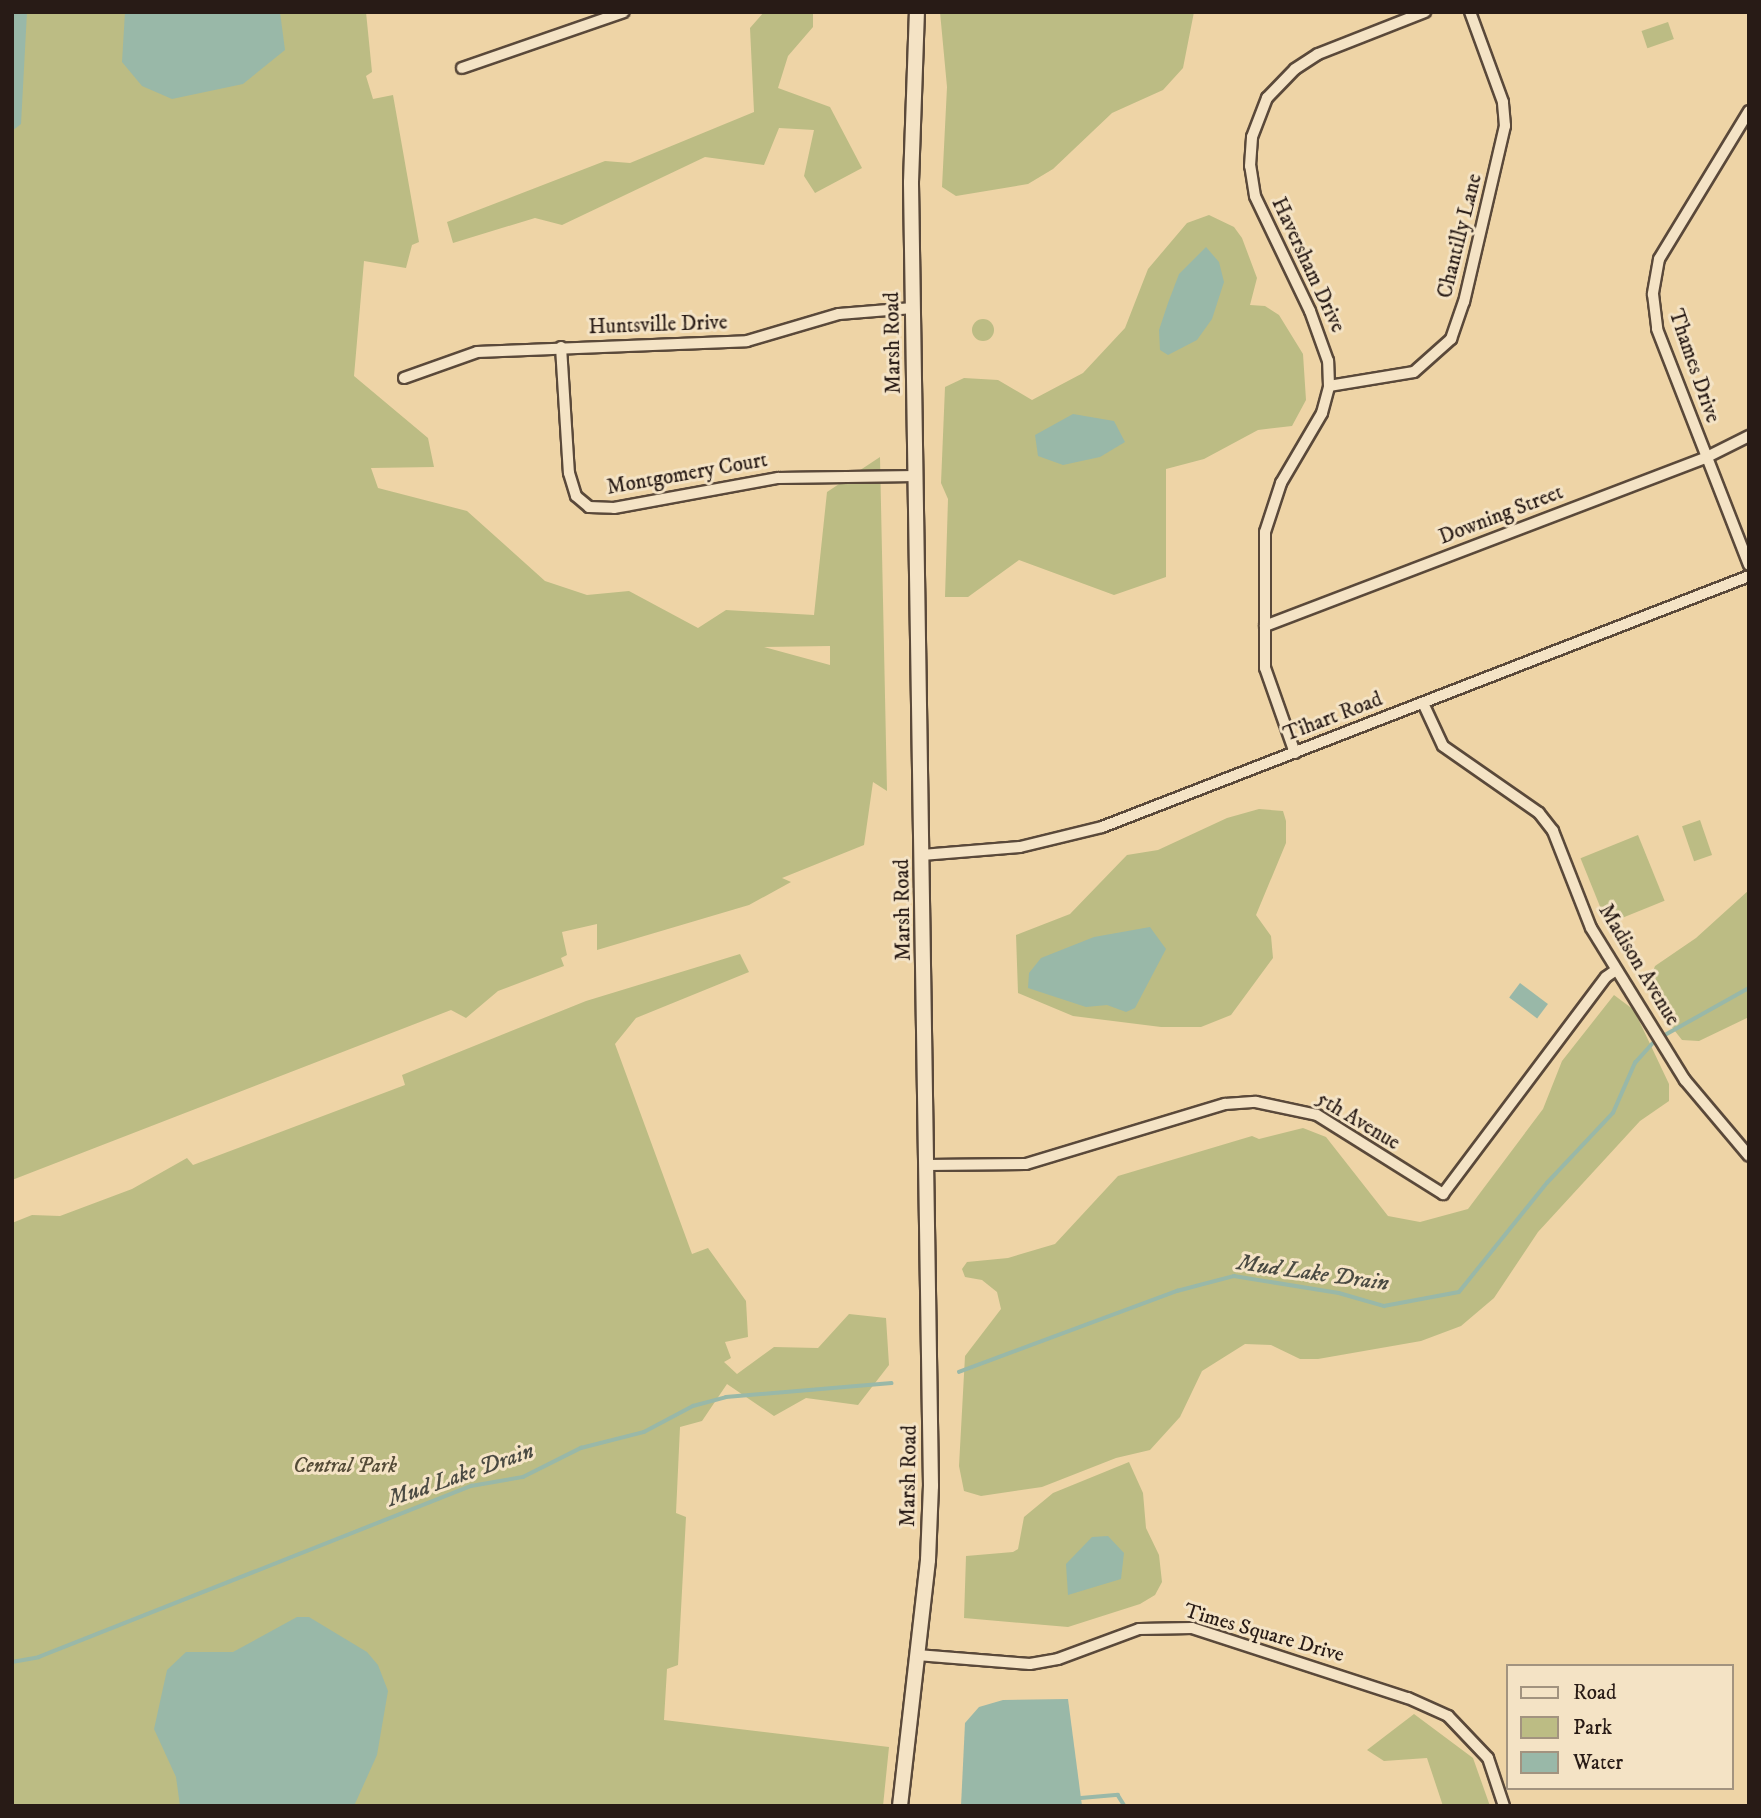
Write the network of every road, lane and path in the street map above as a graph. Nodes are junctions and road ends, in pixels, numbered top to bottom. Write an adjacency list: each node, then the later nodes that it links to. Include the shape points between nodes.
1 (624, 12): 5 (street)
2 (917, 12): 7 (main road, Marsh Road, via 911,182)
3 (1425, 12): 10 (street, Haversham Drive, via 1306,61 1275,88 1260,110 1250,151 1255,196 1324,342)
4 (1470, 12): 10 (street, Chantilly Lane, via 1503,102 1505,126 1464,302 1451,339 1414,372)
5 (462, 68)
6 (1749, 111): 12 (street, Thames Drive, via 1659,259 1654,282 1657,329)
7 (913, 307): 8 (street, Huntsville Drive, via 839,314 747,341); 13 (main road, Marsh Road)
8 (561, 347): 9 (street, Huntsville Drive, via 477,352); 13 (street, Montgomery Court, via 566,456 576,496 589,507 614,508 778,478)
9 (404, 378)
10 (1329, 386): 16 (street, Haversham Drive, via 1317,424 1272,504 1265,532)
11 (1749, 436): 12 (street, Downing Street)
12 (1707, 457): 14 (street, Thames Drive); 16 (street, Downing Street)
13 (916, 476): 19 (main road, Marsh Road)
14 (1749, 565)
15 (1749, 576): 17 (street, Tihart Road)
16 (1265, 626): 18 (street, Haversham Drive, via 1268,678)
17 (1423, 703): 18 (street, Tihart Road); 20 (street, Madison Avenue, via 1443,746 1539,813 1553,831 1591,929)
18 (1295, 753): 19 (street, Tihart Road, via 1084,833 1020,847)
19 (922, 855): 22 (main road, Marsh Road)
20 (1616, 970): 21 (street, Madison Avenue, via 1706,1109); 22 (street, 5th Avenue, via 1606,977 1443,1194 1324,1119 1286,1105 1256,1102 1225,1104 1026,1164)
21 (1749, 1156)
22 (927, 1165): 23 (main road, Marsh Road, via 931,1486)
23 (917, 1655): 24 (main road, Marsh Road); 25 (street, Times Square Drive, via 1030,1664 1058,1660 1139,1629 1192,1628 1395,1694 1447,1716 1488,1758)
24 (900, 1806)
25 (1504, 1806)

